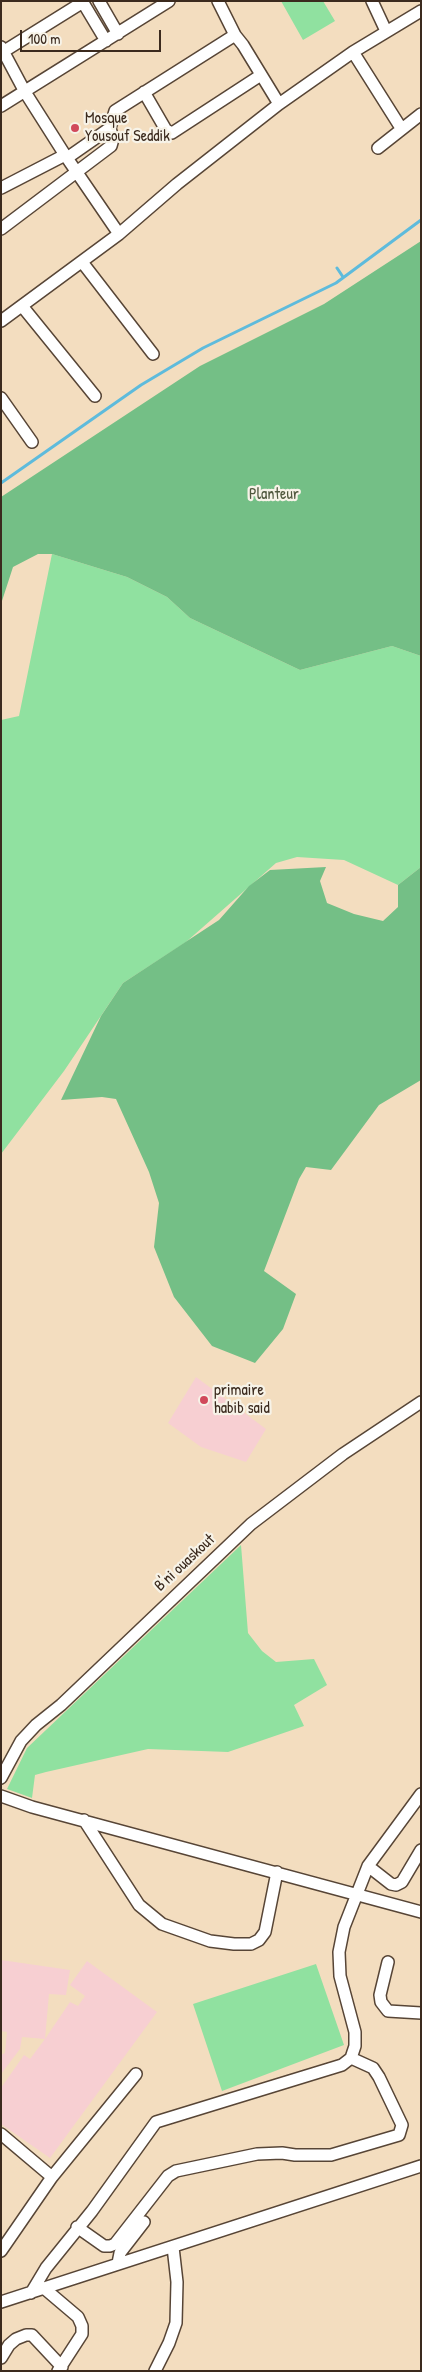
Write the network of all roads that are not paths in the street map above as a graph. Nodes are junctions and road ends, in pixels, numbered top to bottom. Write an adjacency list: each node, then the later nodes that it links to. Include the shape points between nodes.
1 (99, 1): 8 (street)
2 (218, 1): 9 (street)
3 (372, 1): 7 (street)
4 (83, 2): 10 (street); 11 (street)
5 (164, 2): 8 (street)
6 (421, 11): 7 (street)
7 (386, 31): 12 (street)
8 (118, 34): 10 (street)
9 (235, 35): 13 (street); 15 (street)
10 (106, 41): 14 (street)
11 (2, 50): 14 (street)
12 (352, 52): 16 (street); 20 (street)
13 (262, 75): 15 (street, via 172,133 166,130); 16 (street)
14 (25, 92): 17 (street); 22 (street)
15 (144, 92): 19 (street, via 114,111)
16 (279, 104): 26 (street)
17 (1, 106)
18 (421, 114): 20 (street)
19 (110, 128): 22 (street); 23 (street, via 112,146)
20 (401, 128): 21 (street)
21 (378, 148)
22 (66, 156): 23 (street); 24 (street)
23 (77, 173): 25 (street); 26 (street)
24 (1, 188)
25 (1, 229)
26 (119, 234): 27 (street)
27 (82, 262): 28 (street); 30 (street)
28 (22, 306): 29 (street); 31 (street)
29 (1, 321)
30 (152, 354)
31 (95, 396)
32 (1, 398): 33 (street)
33 (32, 442)
34 (421, 1402): 35 (street, B'ni ouaskout, via 343,1454 251,1524 36,1725 21,1741)
35 (1, 1778)
36 (421, 1794): 40 (street)
37 (1, 1797): 38 (street)
38 (84, 1820): 41 (street); 41 (street, via 138,1905 162,1924 210,1941 252,1944 259,1940 264,1932)
39 (421, 1850): 40 (street, via 402,1882 396,1885 390,1884)
40 (368, 1866): 42 (street)
41 (277, 1872): 42 (street)
42 (355, 1895): 43 (street); 46 (street, via 339,1952 340,1976 355,2032)
43 (421, 1912)
44 (388, 1962): 45 (street, via 381,2002 388,2010)
45 (421, 2013)
46 (351, 2058): 52 (street, via 342,2065 156,2122); 52 (street, via 373,2068 379,2077 402,2125 399,2134 331,2156 282,2152 257,2154 176,2171 168,2176 115,2244 110,2246 104,2246)
47 (136, 2074): 50 (street)
48 (1, 2134): 50 (street)
49 (421, 2166): 53 (street)
50 (52, 2177): 54 (street)
51 (144, 2222): 55 (street, via 120,2253)
52 (77, 2227): 57 (street)
53 (174, 2247): 55 (street); 61 (street, via 176,2323)
54 (1, 2251)
55 (118, 2263): 56 (street)
56 (45, 2289): 57 (street); 60 (street, via 78,2317 82,2326 82,2334)
57 (31, 2293): 58 (street)
58 (1, 2302)
59 (1, 2358): 60 (street, via 16,2339 32,2335)
60 (60, 2369)
61 (155, 2371)

